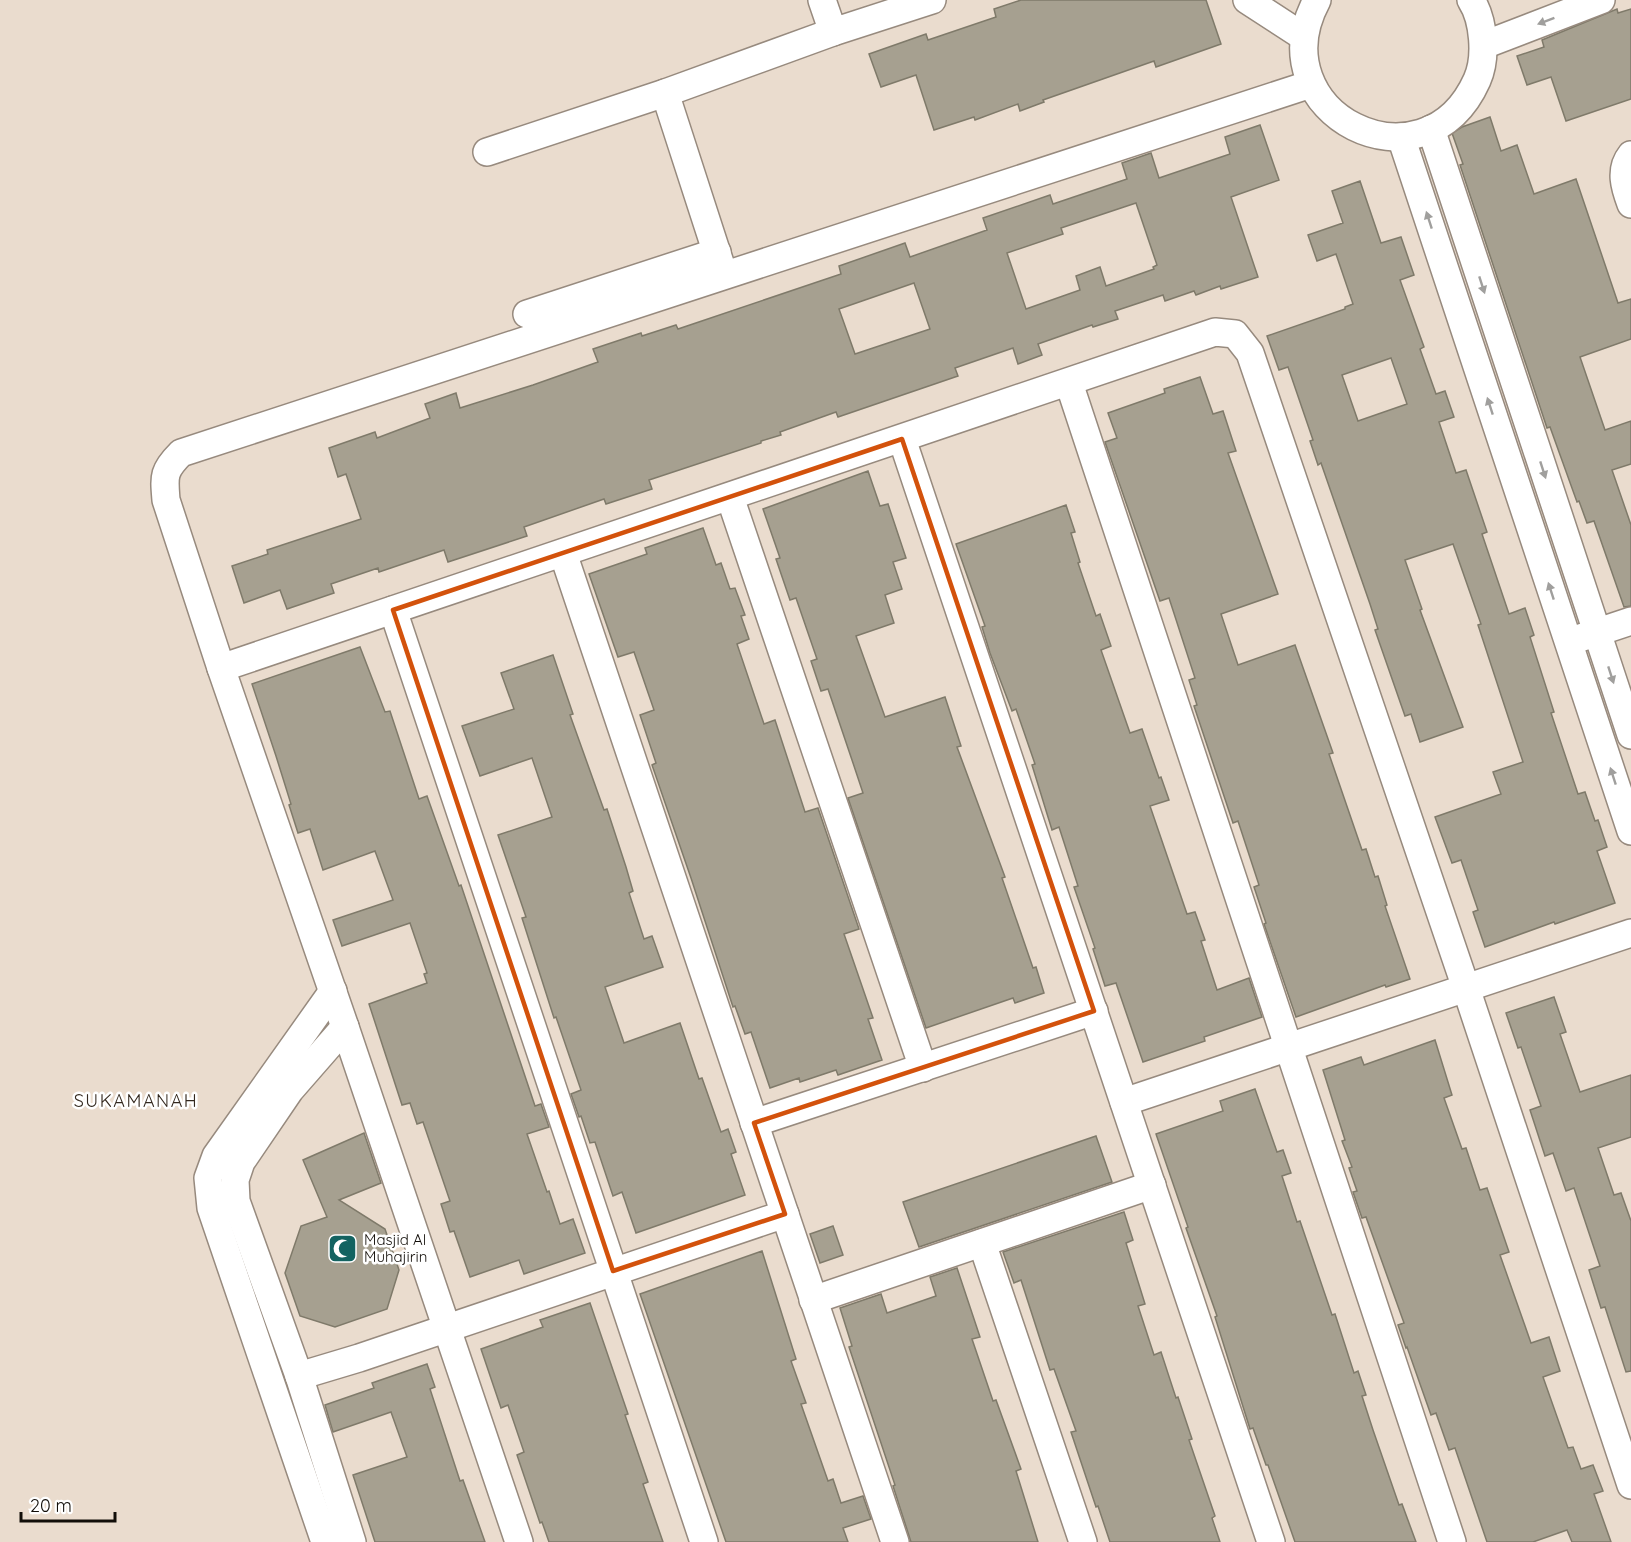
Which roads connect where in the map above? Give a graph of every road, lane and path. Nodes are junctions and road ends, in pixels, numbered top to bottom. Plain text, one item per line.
1 (822, 0) edge
2 (932, 0) edge
3 (1247, 0) edge
4 (1317, 0) edge
5 (1601, 0) edge
6 (1475, 1) edge
7 (833, 32) junction
8 (1304, 37) junction
9 (1484, 45) junction
10 (1311, 84) junction
11 (665, 93) junction
12 (1431, 129) junction
13 (1401, 137) junction
14 (487, 152) dead end
15 (1631, 155) edge
16 (1631, 204) edge
17 (720, 264) junction
18 (527, 314) dead end
19 (1069, 383) junction
20 (902, 439) junction
21 (730, 497) junction
22 (563, 553) junction
23 (393, 610) junction
24 (1631, 621) edge
25 (1597, 632) junction
26 (1568, 642) junction
27 (221, 668) junction
28 (1631, 735) edge
29 (1631, 831) edge
30 (1631, 933) edge
31 (1466, 988) junction
32 (333, 991) junction
33 (1094, 1011) junction
34 (345, 1027) junction
35 (1288, 1048) junction
36 (922, 1068) junction
37 (1124, 1102) junction
38 (754, 1123) junction
39 (1152, 1185) junction
40 (784, 1214) junction
41 (982, 1243) junction
42 (614, 1272) junction
43 (813, 1300) junction
44 (446, 1328) junction
45 (299, 1376) junction
46 (1631, 1485) edge
47 (325, 1542) edge
48 (352, 1542) edge
49 (519, 1542) edge
50 (704, 1542) edge
51 (895, 1542) edge
52 (1083, 1542) edge
53 (1271, 1542) edge
54 (1452, 1542) edge

1 - 7 street
2 - 7 street
3 - 8 street
4 - 8 street
5 -> 9 street
6 - 9 street
7 - 11 street
8 - 10 street
9 - 12 street
10 - 13 street
10 - 17 street
11 - 14 street
11 - 17 street
12 - 13 street
12 -> 25 street
26 -> 13 street
15 - 16 street
17 - 18 street
17 - 27 street
19 - 20 street
19 - 31 street
19 - 35 street
20 - 21 street
20 - 33 street
21 - 22 street
21 - 36 street
22 - 23 street
22 - 38 street
23 - 27 street
23 - 42 street
24 - 25 street
25 - 26 street
25 -> 28 street
29 -> 26 street
27 - 32 street
30 - 31 street
31 - 35 street
31 - 46 street
32 - 34 street
32 - 47 street
33 - 36 street
33 - 37 street
34 - 44 street
34 - 45 street
35 - 37 street
35 - 54 street
36 - 38 street
37 - 39 street
38 - 40 street
39 - 41 street
39 - 53 street
40 - 42 street
40 - 43 street
41 - 43 street
41 - 52 street
42 - 44 street
42 - 50 street
43 - 51 street
44 - 45 street
44 - 49 street
45 - 48 street

